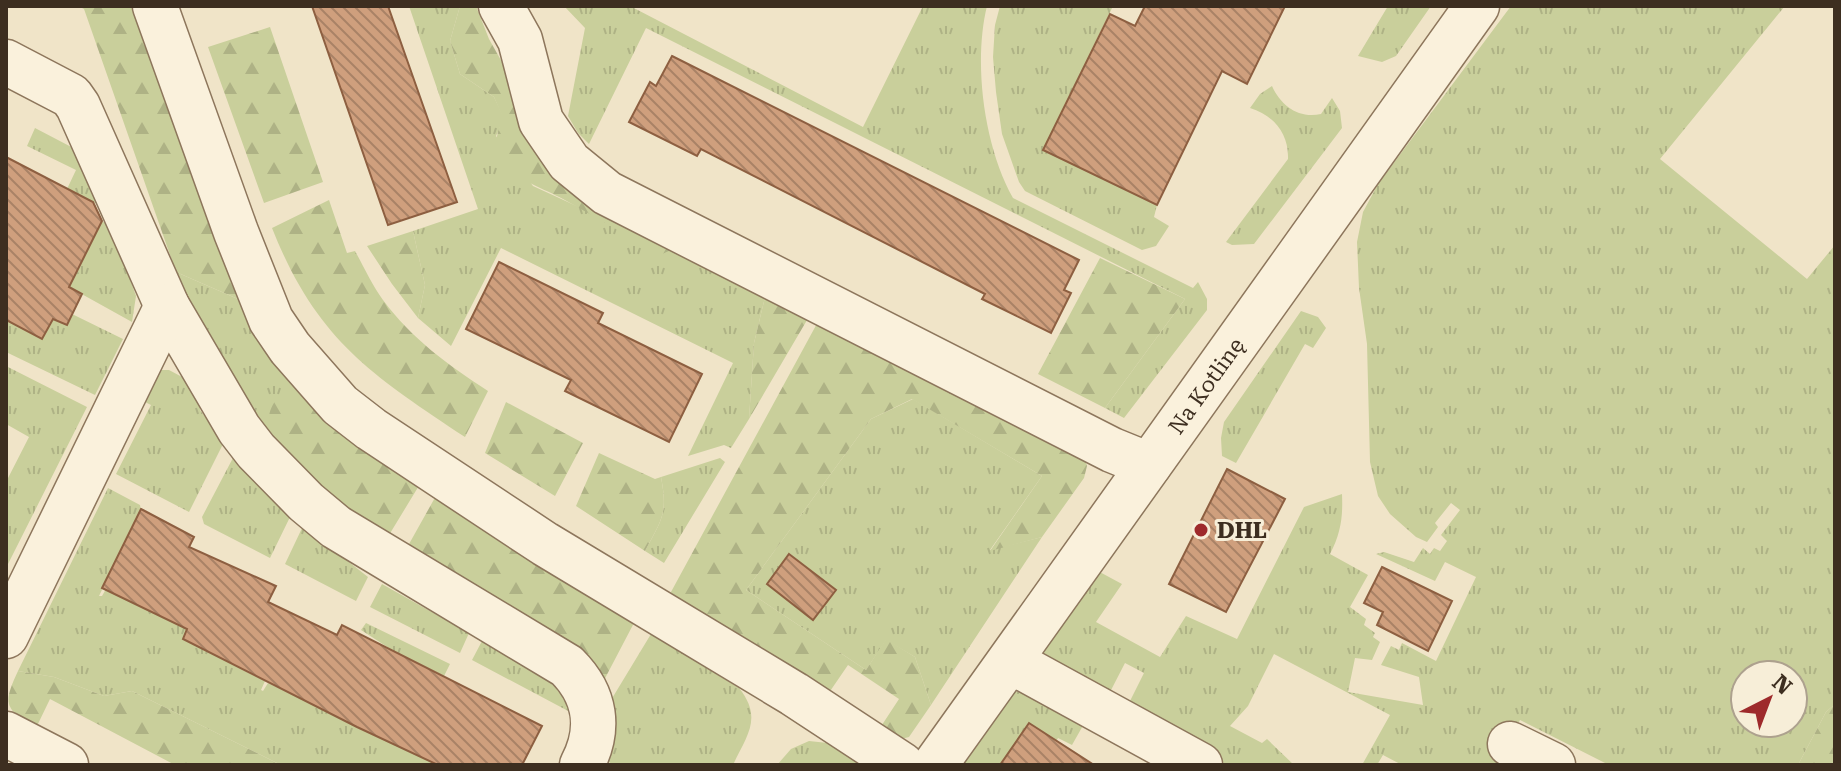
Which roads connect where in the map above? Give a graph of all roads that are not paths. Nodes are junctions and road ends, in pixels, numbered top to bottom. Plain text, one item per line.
1 (155, 6) edge
2 (501, 6) edge
3 (1477, 6) edge
4 (6, 62) edge
5 (167, 306) junction
6 (1149, 465) junction
7 (6, 636) edge
8 (1010, 661) junction
9 (6, 734) edge
10 (1510, 744) dead end
11 (66, 765) edge
12 (582, 765) edge
13 (902, 765) edge
14 (935, 765) edge
15 (1200, 765) edge
16 (1553, 765) edge

1 - 13 street
2 - 6 street
3 - 6 street, Na Kotlinę
4 - 5 street
5 - 7 street
5 - 12 street
6 - 8 street, Na Kotlinę
8 - 14 street, Na Kotlinę
8 - 15 street
9 - 11 street
10 - 16 street

